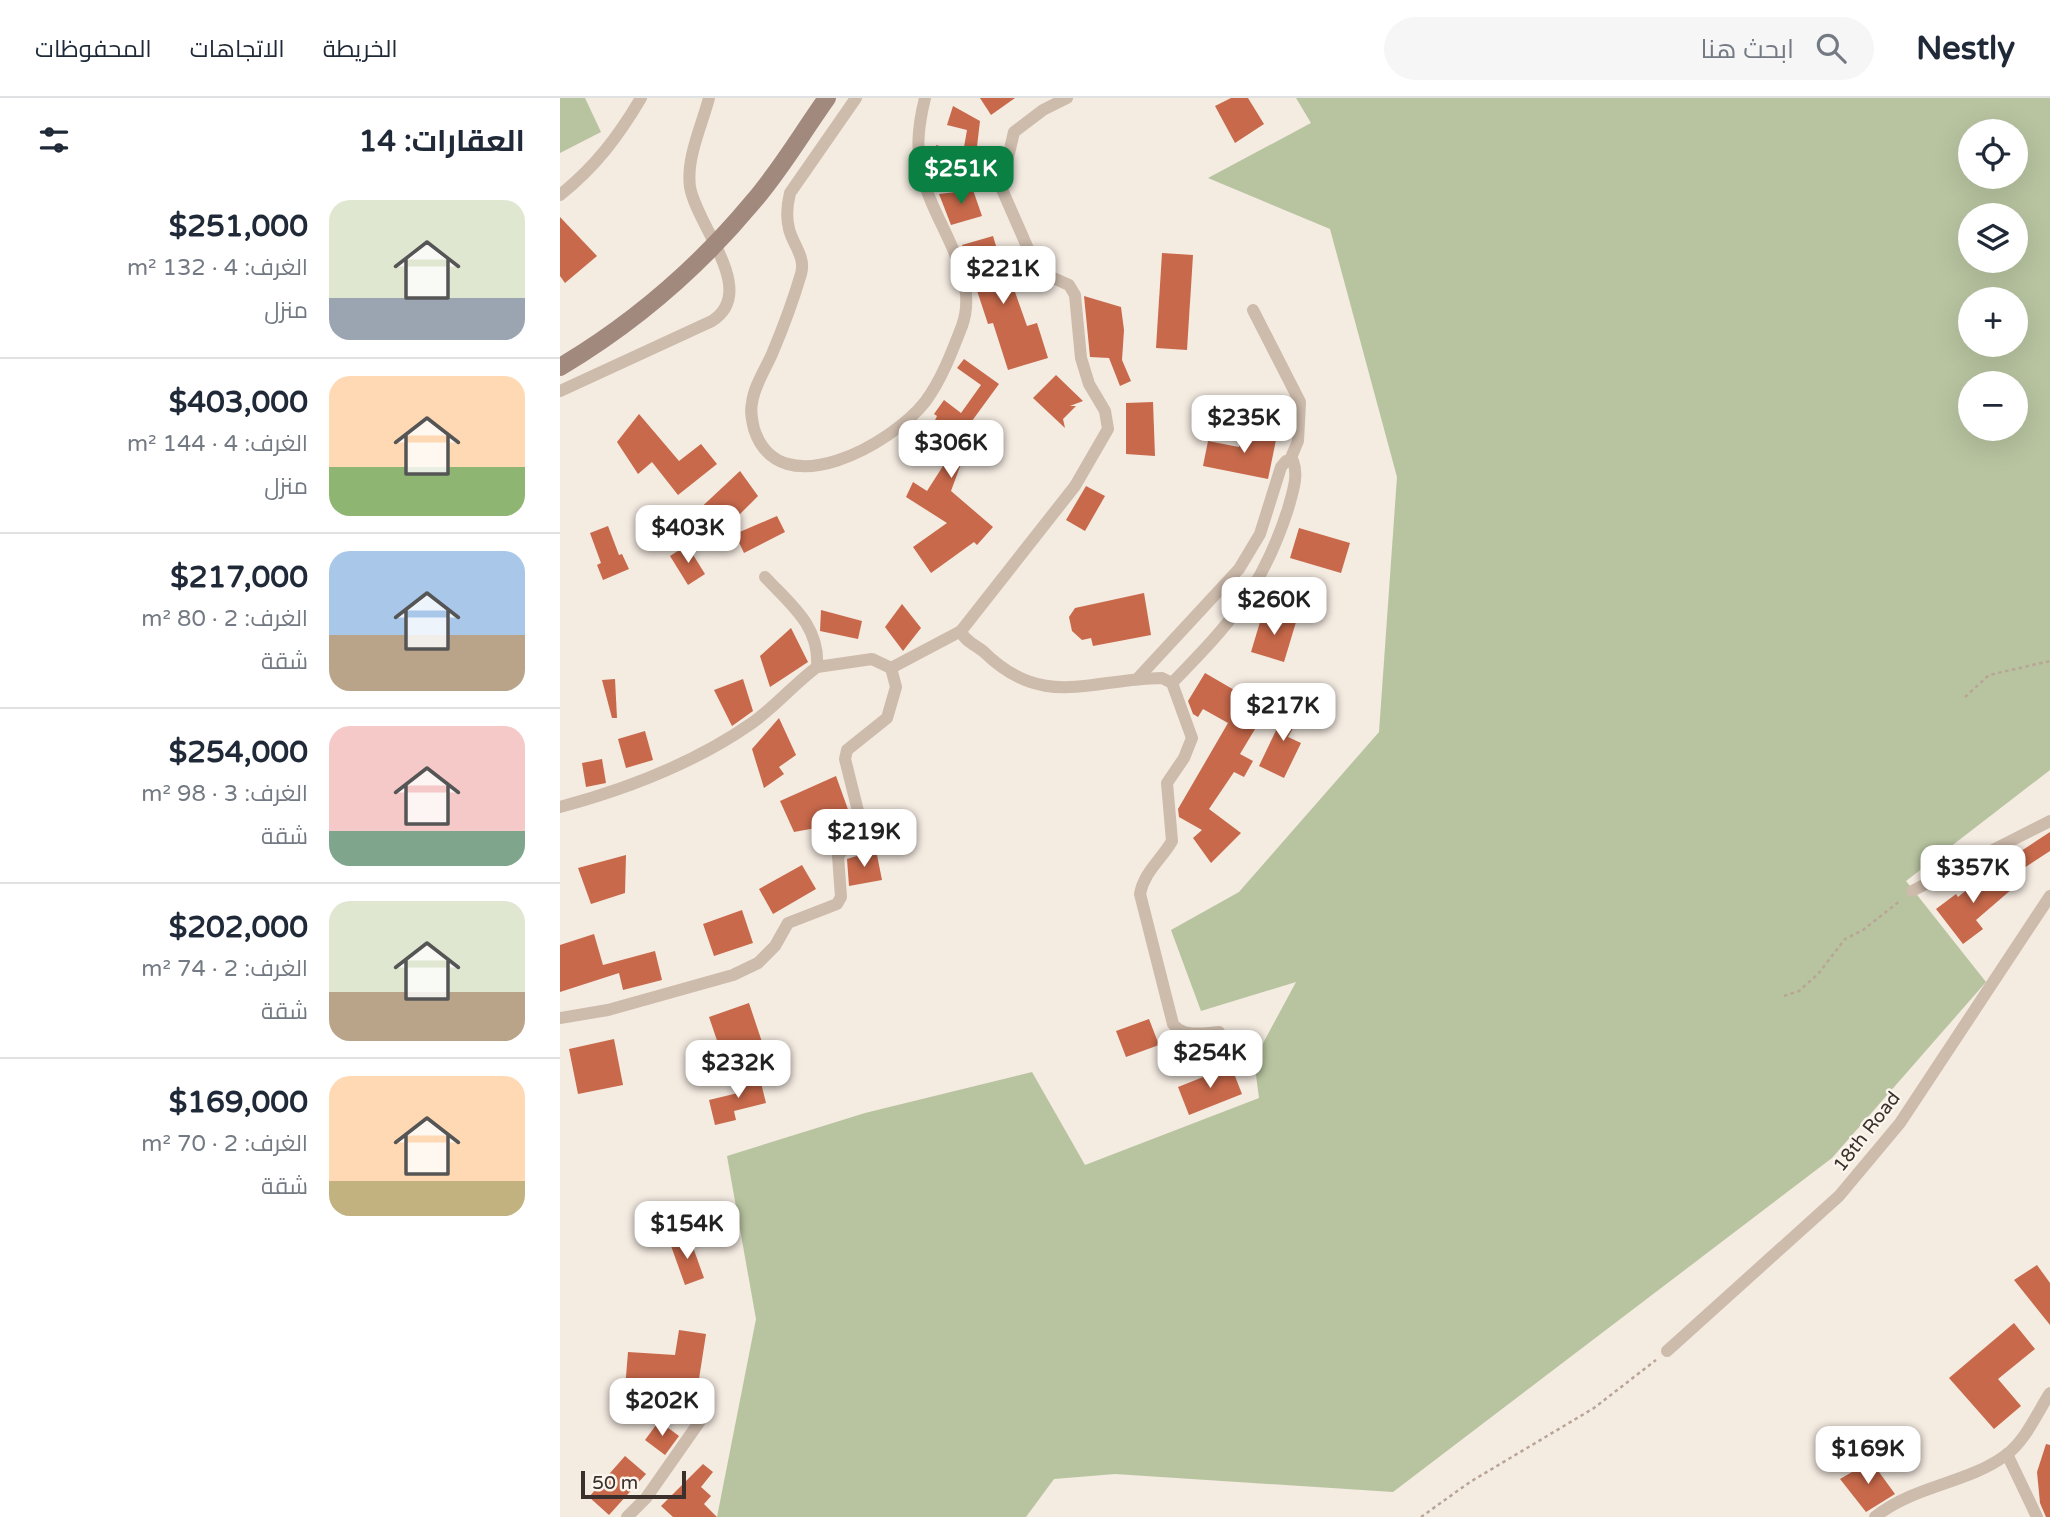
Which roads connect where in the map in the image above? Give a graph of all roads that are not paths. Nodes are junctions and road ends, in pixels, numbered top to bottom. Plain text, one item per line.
1 (641, 98) edge
2 (709, 98) edge
3 (827, 98) edge
4 (856, 98) edge
5 (925, 98) edge
6 (1067, 98) edge
7 (560, 195) edge
8 (1253, 310) dead end
9 (560, 367) edge
10 (560, 391) edge
11 (1290, 460) junction
12 (765, 577) dead end
13 (961, 632) junction
14 (817, 667) junction
15 (891, 668) junction
16 (1138, 678) junction
17 (1172, 683) junction
18 (560, 807) edge
19 (2050, 821) edge
20 (1912, 891) road end
21 (2050, 896) edge
22 (2050, 912) edge
23 (2029, 928) junction
24 (560, 1017) edge
25 (1219, 1032) dead end
26 (1667, 1351) road end
27 (2050, 1393) edge
28 (700, 1421) dead end
29 (2007, 1454) junction
30 (627, 1517) edge
31 (1875, 1517) edge
32 (2037, 1517) edge

1 - 7 street
2 - 10 street
3 - 9 main road
4 - 5 street
6 - 13 street
8 - 11 street
11 - 16 street
11 - 17 street
12 - 14 street
13 - 15 street
13 - 16 street
14 - 15 street
14 - 18 street
15 - 24 street
16 - 17 street
17 - 25 street
19 - 20 street
21 - 23 street, 18th Road
22 - 23 street
23 - 26 street, 18th Road
27 - 29 street
28 - 30 street
29 - 31 street
29 - 32 street

